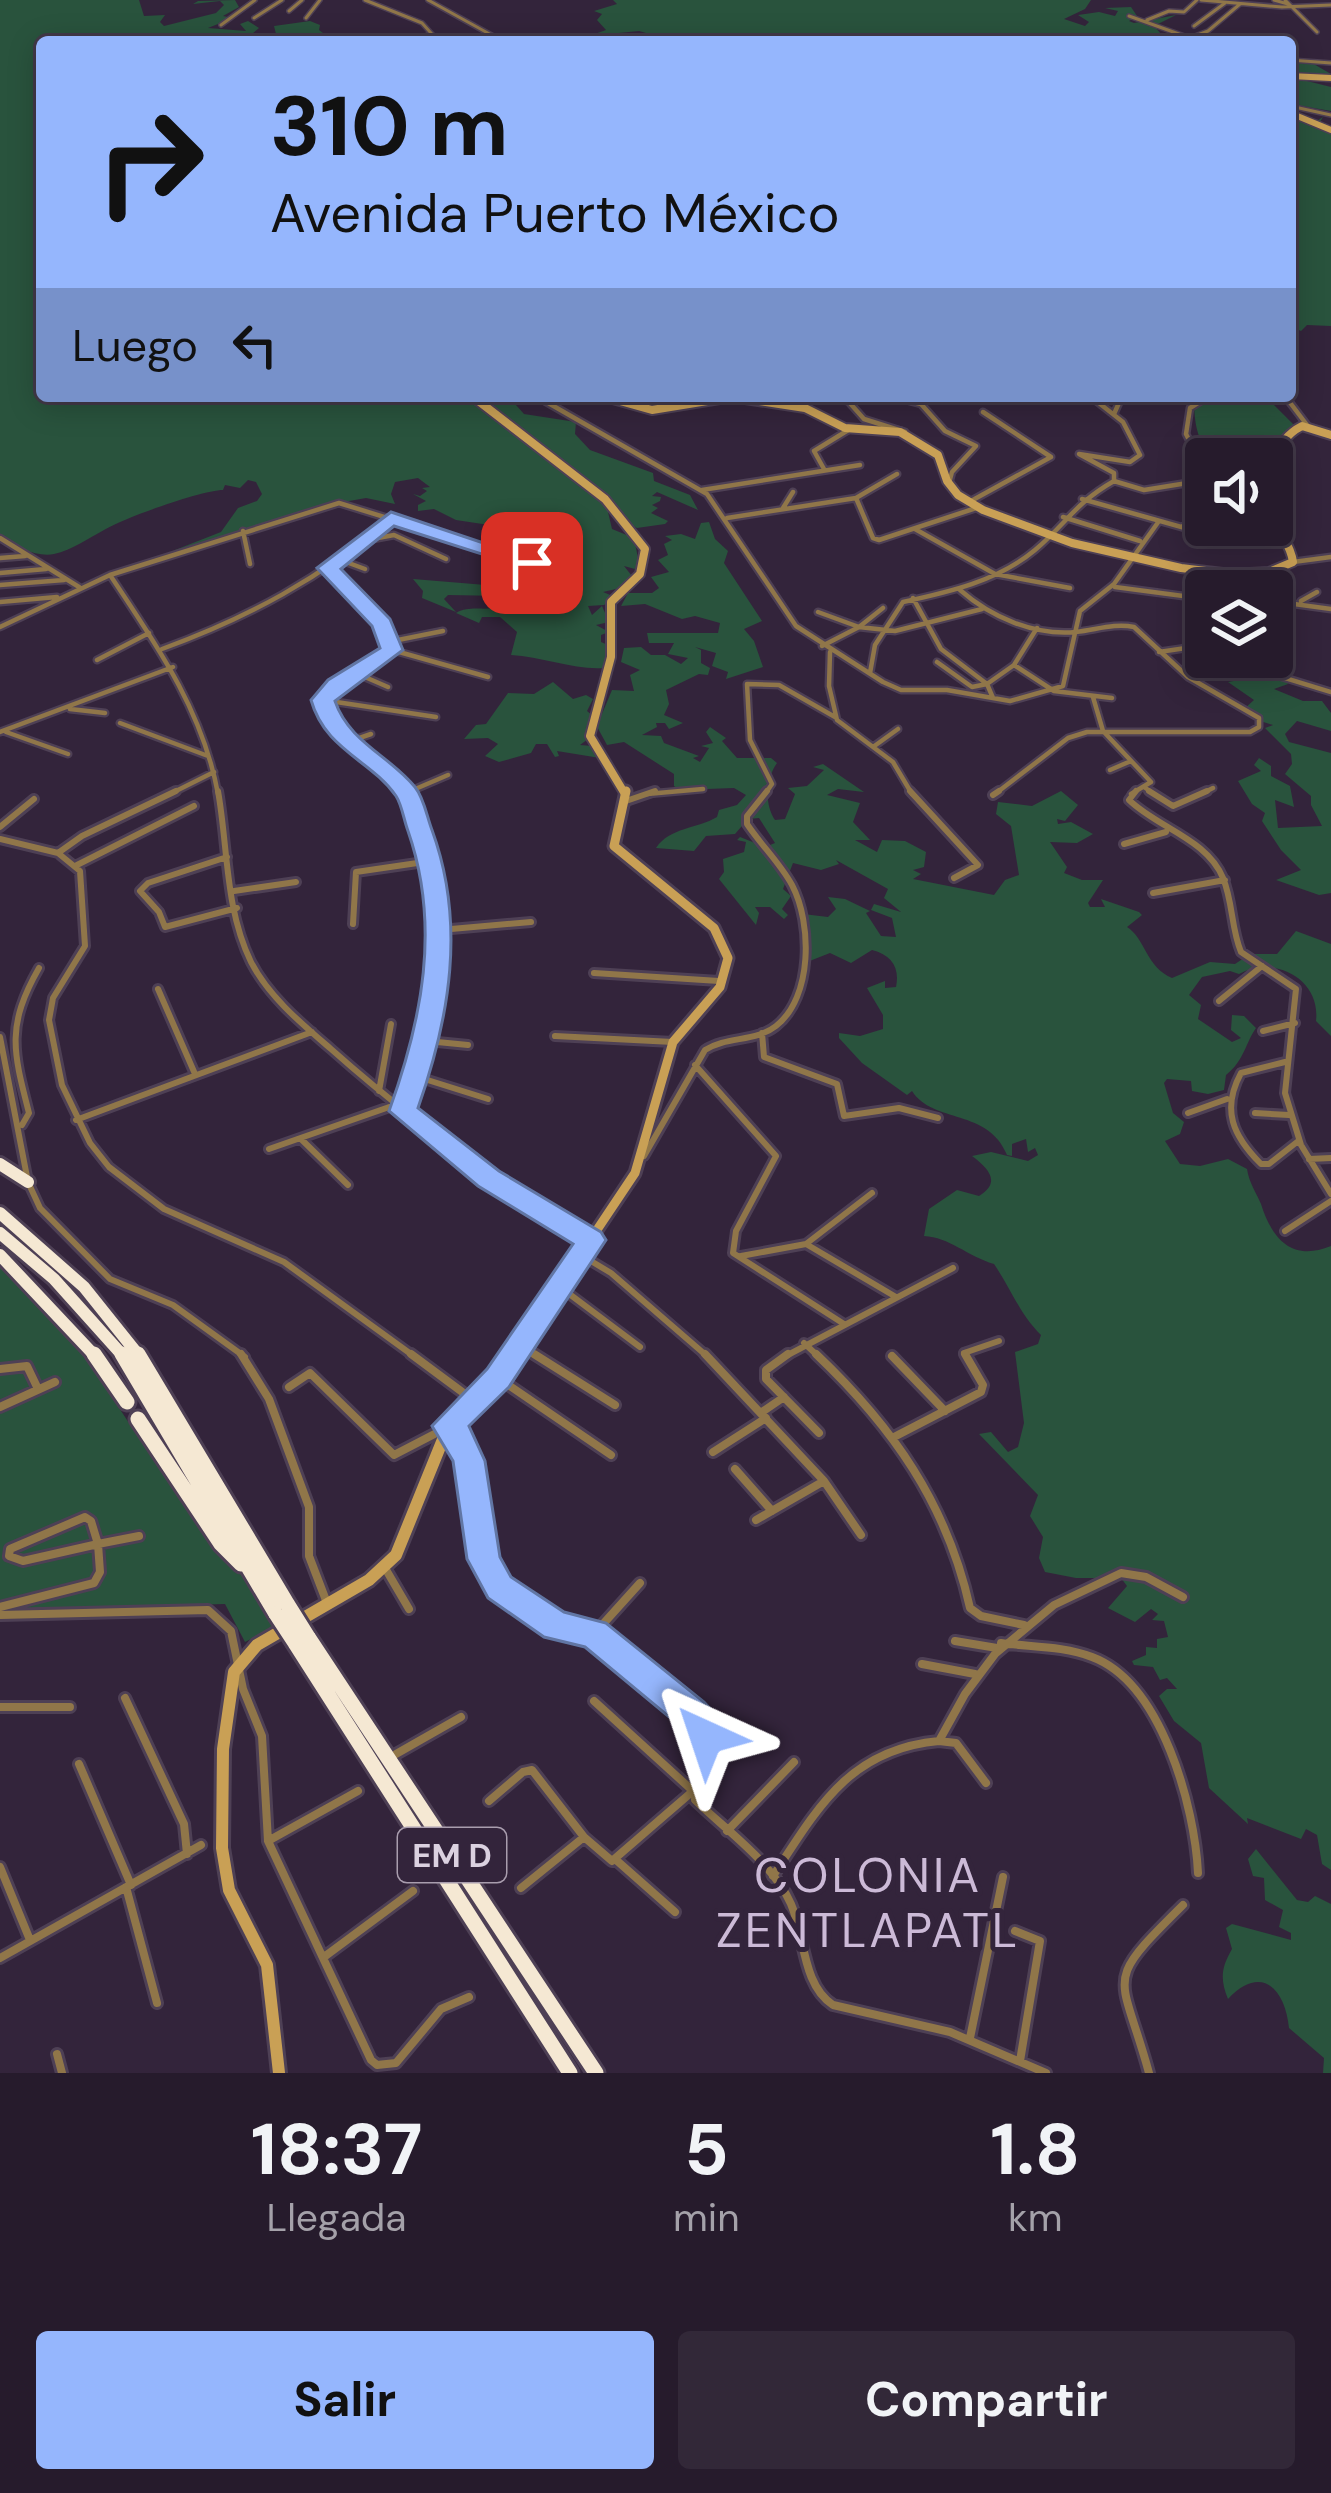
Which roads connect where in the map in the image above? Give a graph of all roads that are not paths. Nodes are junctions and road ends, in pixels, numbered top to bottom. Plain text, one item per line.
1 (255, 0) edge
2 (282, 0) edge
3 (302, 0) edge
4 (320, 0) edge
5 (365, 0) edge
6 (428, 0) edge
7 (1199, 0) edge
8 (1274, 0) edge
9 (1285, 0) edge
10 (1225, 3) junction
11 (1240, 4) junction
12 (1292, 4) junction
13 (1329, 6) edge
14 (289, 11) dead end
15 (1129, 16) dead end
16 (254, 18) dead end
17 (306, 18) dead end
18 (1146, 21) junction
19 (221, 25) dead end
20 (1194, 26) dead end
21 (1317, 32) dead end
22 (431, 34) joint
23 (425, 36) edge
24 (493, 36) edge
25 (1180, 36) edge
26 (1197, 36) edge
27 (1296, 60) edge
28 (1331, 63) edge
29 (1296, 76) edge
30 (1331, 78) edge
31 (1296, 111) edge
32 (1296, 113) edge
33 (1331, 115) edge
34 (1331, 130) edge
35 (480, 402) edge
36 (547, 402) edge
37 (624, 402) edge
38 (716, 402) edge
39 (766, 402) edge
40 (850, 402) edge
41 (913, 402) edge
42 (1098, 402) edge
43 (1119, 402) edge
44 (1200, 402) edge
45 (1290, 402) edge
46 (983, 412) dead end
47 (1114, 414) junction
48 (1307, 425) junction
49 (850, 429) junction
50 (907, 435) junction
51 (1331, 436) edge
52 (1188, 438) edge
53 (1285, 438) edge
54 (860, 465) dead end
55 (824, 470) junction
56 (897, 474) dead end
57 (1114, 481) junction
58 (1185, 481) edge
59 (949, 486) junction
60 (702, 490) junction
61 (793, 492) dead end
62 (856, 498) junction
63 (1082, 499) junction
64 (972, 506) junction
65 (783, 508) junction
66 (1064, 517) junction
67 (391, 518) junction
68 (727, 518) junction
69 (1159, 521) junction
70 (1185, 525) edge
71 (1182, 527) junction
72 (1185, 528) edge
73 (915, 529) junction
74 (243, 531) junction
75 (1048, 537) junction
76 (0, 538) edge
77 (363, 541) junction
78 (1142, 541) junction
79 (1290, 546) edge
80 (28, 556) junction
81 (1129, 556) junction
82 (1331, 557) edge
83 (0, 558) edge
84 (446, 559) dead end
85 (338, 560) junction
86 (1293, 562) junction
87 (250, 564) dead end
88 (50, 568) junction
89 (328, 568) junction
90 (365, 569) dead end
91 (0, 573) edge
92 (995, 574) junction
93 (110, 575) junction
94 (67, 579) junction
95 (504, 580) dead end
96 (0, 585) edge
97 (79, 586) junction
98 (1114, 587) junction
99 (1070, 588) dead end
100 (960, 590) junction
101 (1317, 592) dead end
102 (1185, 595) edge
103 (60, 596) junction
104 (913, 596) junction
105 (0, 602) edge
106 (1293, 602) edge
107 (1298, 602) junction
108 (883, 608) dead end
109 (982, 608) junction
110 (1331, 608) edge
111 (818, 613) dead end
112 (0, 627) edge
113 (860, 627) junction
114 (923, 627) junction
115 (1037, 628) junction
116 (442, 631) dead end
117 (881, 632) junction
118 (149, 633) junction
119 (1074, 633) junction
120 (392, 646) junction
121 (822, 646) junction
122 (1185, 648) edge
123 (162, 650) junction
124 (830, 652) junction
125 (1159, 652) junction
126 (97, 660) dead end
127 (937, 662) dead end
128 (1014, 665) junction
129 (173, 667) junction
130 (356, 673) junction
131 (870, 675) junction
132 (488, 677) dead end
133 (1285, 678) edge
134 (987, 684) junction
135 (388, 687) dead end
136 (1054, 691) junction
137 (1331, 692) edge
138 (1093, 697) junction
139 (1112, 698) dead end
140 (993, 699) junction
141 (323, 700) junction
142 (67, 708) junction
143 (105, 713) dead end
144 (436, 717) dead end
145 (835, 717) junction
146 (120, 723) dead end
147 (898, 729) dead end
148 (2, 731) edge
149 (1102, 731) junction
150 (371, 734) dead end
151 (348, 742) junction
152 (873, 748) junction
153 (68, 754) dead end
154 (208, 756) junction
155 (1131, 761) junction
156 (1109, 770) dead end
157 (214, 772) junction
158 (448, 775) dead end
159 (1144, 787) junction
160 (1213, 788) dead end
161 (703, 789) dead end
162 (406, 793) junction
163 (993, 795) dead end
164 (34, 799) dead end
165 (626, 801) junction
166 (194, 806) dead end
167 (0, 827) edge
168 (1170, 831) junction
169 (0, 838) edge
170 (1124, 844) dead end
171 (58, 853) junction
172 (227, 857) junction
173 (431, 861) junction
174 (77, 865) junction
175 (954, 878) dead end
176 (1225, 880) junction
177 (296, 881) dead end
178 (234, 891) junction
179 (1154, 893) dead end
180 (237, 908) junction
181 (531, 922) dead end
182 (353, 924) dead end
183 (440, 930) junction
184 (1262, 966) junction
185 (39, 968) dead end
186 (594, 973) dead end
187 (723, 982) junction
188 (158, 989) dead end
189 (1219, 1001) dead end
190 (1294, 1023) junction
191 (391, 1024) dead end
192 (1262, 1031) dead end
193 (312, 1032) junction
194 (762, 1033) junction
195 (555, 1036) dead end
196 (0, 1037) edge
197 (428, 1041) junction
198 (674, 1042) junction
199 (468, 1045) dead end
200 (1286, 1063) junction
201 (695, 1065) junction
202 (195, 1074) junction
203 (418, 1077) junction
204 (379, 1091) junction
205 (488, 1100) dead end
206 (1227, 1100) junction
207 (399, 1108) junction
208 (1255, 1113) dead end
209 (1188, 1114) dead end
210 (1289, 1115) junction
211 (938, 1118) dead end
212 (76, 1120) junction
213 (21, 1128) junction
214 (301, 1139) junction
215 (1297, 1142) junction
216 (269, 1149) dead end
217 (644, 1156) junction
218 (1331, 1158) edge
219 (1309, 1160) junction
220 (0, 1164) edge
221 (28, 1182) junction
222 (1328, 1184) edge
223 (348, 1185) dead end
224 (872, 1193) dead end
225 (1331, 1197) edge
226 (0, 1213) edge
227 (1285, 1231) dead end
228 (0, 1233) edge
229 (591, 1240) junction
230 (806, 1244) junction
231 (0, 1255) edge
232 (581, 1255) junction
233 (740, 1256) junction
234 (953, 1268) dead end
235 (560, 1287) junction
236 (896, 1297) junction
237 (844, 1324) junction
238 (999, 1340) dead end
239 (804, 1343) junction
240 (520, 1346) junction
241 (640, 1347) dead end
242 (892, 1356) dead end
243 (0, 1369) edge
244 (498, 1378) junction
245 (55, 1382) dead end
246 (289, 1387) dead end
247 (38, 1389) junction
248 (785, 1397) junction
249 (127, 1402) dead end
250 (476, 1402) junction
251 (615, 1405) dead end
252 (0, 1407) edge
253 (945, 1412) junction
254 (764, 1415) junction
255 (138, 1418) dead end
256 (448, 1426) junction
257 (819, 1432) dead end
258 (894, 1437) junction
259 (713, 1452) dead end
260 (611, 1454) dead end
261 (735, 1469) dead end
262 (820, 1483) junction
263 (772, 1511) junction
264 (756, 1520) dead end
265 (861, 1535) dead end
266 (139, 1536) dead end
267 (98, 1544) junction
268 (385, 1568) junction
269 (256, 1580) junction
270 (640, 1583) dead end
271 (1183, 1597) dead end
272 (328, 1606) junction
273 (282, 1610) junction
274 (409, 1610) dead end
275 (0, 1611) edge
276 (1024, 1625) junction
277 (594, 1634) junction
278 (301, 1640) junction
279 (955, 1642) dead end
280 (999, 1645) junction
281 (241, 1660) junction
282 (922, 1664) dead end
283 (975, 1674) junction
284 (125, 1698) dead end
285 (594, 1701) dead end
286 (0, 1707) edge
287 (70, 1707) dead end
288 (461, 1717) dead end
289 (939, 1741) junction
290 (396, 1754) dead end
291 (794, 1762) dead end
292 (79, 1764) dead end
293 (986, 1783) dead end
294 (358, 1791) dead end
295 (693, 1791) junction
296 (489, 1801) dead end
297 (727, 1831) junction
298 (584, 1837) junction
299 (268, 1840) junction
300 (201, 1845) dead end
301 (187, 1854) junction
302 (615, 1859) junction
303 (0, 1867) edge
304 (1198, 1873) dead end
305 (773, 1876) junction
306 (1003, 1876) dead end
307 (128, 1886) junction
308 (521, 1888) dead end
309 (413, 1891) dead end
310 (1183, 1905) dead end
311 (675, 1912) dead end
312 (1015, 1931) dead end
313 (30, 1940) junction
314 (324, 1957) junction
315 (0, 1958) edge
316 (469, 1997) dead end
317 (157, 2003) dead end
318 (970, 2039) junction
319 (57, 2054) dead end
320 (1020, 2061) junction
321 (62, 2073) edge
322 (279, 2073) edge
323 (570, 2073) edge
324 (596, 2073) edge
325 (1046, 2073) edge
326 (1149, 2073) edge

1 - 19 street
2 - 16 street
3 - 14 street
4 - 17 street
5 - 22 street
6 - 24 street
7 - 10 street
7 - 18 street
8 - 12 street
9 - 12 street
10 - 11 street
10 - 20 street
11 - 12 street
11 - 26 street
12 - 13 street
12 - 21 street
15 - 18 street
18 - 25 street
22 - 23 street
27 - 28 street
29 - 30 main road
31 - 33 street
32 - 34 main road
35 - 165 main road
36 - 60 street
37 - 38 main road
39 - 49 main road
40 - 50 street
41 - 59 street
42 - 47 street
43 - 47 street
44 - 52 street
45 - 48 street
46 - 64 street
47 - 57 street
48 - 51 main road
48 - 53 main road
49 - 50 main road
49 - 55 street
50 - 59 main road
54 - 55 street
55 - 60 street
56 - 62 street
57 - 58 street
57 - 63 street
59 - 64 main road
60 - 68 street
61 - 65 street
62 - 65 street
62 - 73 street
63 - 66 street
63 - 69 street
64 - 73 street
64 - 75 main road
65 - 68 street
66 - 75 street
66 - 78 street
67 - 74 street
67 - 77 street
67 - 95 street
68 - 121 street
69 - 71 street
69 - 78 street
70 - 71 street
71 - 72 street
73 - 92 street
74 - 87 street
74 - 93 street
75 - 81 main road
75 - 92 street
76 - 80 street
77 - 84 street
77 - 85 street
78 - 81 street
79 - 86 main road
80 - 83 street
80 - 88 street
81 - 86 main road
81 - 98 street
82 - 86 street
85 - 89 street
85 - 90 street
88 - 91 street
88 - 94 street
89 - 120 street
89 - 123 street
92 - 99 street
92 - 100 street
93 - 97 street
93 - 118 street
94 - 96 street
94 - 97 street
97 - 103 street
98 - 102 street
98 - 119 street
100 - 104 street
100 - 109 street
101 - 107 street
103 - 105 street
103 - 112 street
104 - 114 street
104 - 117 street
106 - 107 street
107 - 110 street
108 - 113 street
109 - 114 street
109 - 115 street
111 - 113 street
113 - 117 street
113 - 121 street
114 - 117 street
114 - 134 street
115 - 119 street
115 - 128 street
116 - 120 street
117 - 131 street
118 - 123 street
118 - 126 street
119 - 125 street
119 - 136 street
120 - 130 street
120 - 132 street
121 - 124 street
122 - 125 street
123 - 129 street
124 - 131 street
124 - 145 street
125 - 149 street
127 - 134 street
128 - 134 street
128 - 136 street
129 - 142 street
129 - 154 street
130 - 135 street
130 - 141 street
131 - 140 street
133 - 137 street
134 - 140 street
136 - 138 street
136 - 140 street
138 - 139 street
138 - 149 street
141 - 144 street
141 - 151 street
142 - 143 street
142 - 148 street
145 - 152 street
145 - 194 street
146 - 154 street
147 - 152 street
148 - 153 street
149 - 155 street
149 - 163 street
150 - 151 street
151 - 162 street
152 - 175 street
154 - 157 street
155 - 156 street
155 - 159 street
157 - 171 street
157 - 172 street
158 - 162 street
159 - 160 street
159 - 168 street
161 - 165 street
162 - 173 street
164 - 167 street
165 - 187 main road
166 - 174 street
168 - 170 street
168 - 176 street
169 - 171 street
171 - 174 street
172 - 178 street
172 - 180 street
173 - 182 street
173 - 183 street
174 - 212 street
176 - 179 street
176 - 184 street
177 - 178 street
178 - 180 street
180 - 193 street
181 - 183 street
183 - 197 street
184 - 189 street
184 - 190 street
185 - 213 street
186 - 187 street
187 - 198 main road
188 - 202 street
190 - 192 street
190 - 200 street
191 - 204 street
193 - 202 street
193 - 204 street
194 - 201 street
194 - 211 street
195 - 198 street
196 - 213 street
197 - 199 street
197 - 203 street
198 - 217 main road
200 - 206 street
200 - 210 street
201 - 217 street
201 - 233 street
202 - 212 street
203 - 205 street
203 - 207 street
204 - 207 street
206 - 209 street
206 - 215 street
207 - 214 street
207 - 229 street
208 - 210 street
210 - 215 street
212 - 250 street
213 - 221 street
214 - 216 street
214 - 223 street
215 - 219 street
217 - 229 main road
218 - 219 street
219 - 222 street
220 - 221 highway
221 - 272 street
222 - 225 street
224 - 230 street
225 - 227 street
226 - 273 highway, EM D
228 - 269 highway, EM D
229 - 232 main road
230 - 233 street
230 - 236 street
231 - 249 highway
232 - 235 main road
232 - 254 street
233 - 237 street
234 - 236 street
235 - 240 main road
235 - 241 street
236 - 237 street
237 - 239 street
238 - 253 street
239 - 248 street
239 - 258 street
240 - 244 main road
240 - 251 street
242 - 253 street
243 - 247 street
244 - 250 main road
244 - 260 street
245 - 247 street
246 - 256 street
247 - 252 street
248 - 254 street
248 - 257 street
250 - 256 main road
253 - 258 street
254 - 259 street
254 - 262 street
255 - 269 highway
256 - 268 main road
256 - 277 street
258 - 276 street
261 - 263 street
262 - 263 street
262 - 265 street
263 - 264 street
266 - 267 street
267 - 267 street
267 - 275 street
268 - 272 main road
268 - 274 street
269 - 273 highway, EM D
270 - 277 street
271 - 276 street
272 - 281 main road
273 - 278 highway, EM D, bridge
275 - 281 street
276 - 280 street
277 - 295 street
278 - 323 highway, EM D
278 - 324 highway, EM D
279 - 280 street
280 - 283 street
280 - 304 street
281 - 299 street
281 - 322 main road
282 - 283 street
283 - 289 street
284 - 301 street
285 - 295 street
286 - 287 street
288 - 290 street
289 - 293 street
289 - 305 street
291 - 297 street
292 - 307 street
294 - 299 street
295 - 297 street
295 - 302 street
296 - 298 street
297 - 305 street
298 - 302 street
298 - 308 street
299 - 314 street
300 - 301 street
301 - 307 street
302 - 311 street
303 - 313 street
305 - 318 street
306 - 318 street
307 - 313 street
307 - 317 street
309 - 314 street
310 - 326 street
312 - 320 street
313 - 315 street
314 - 316 street
318 - 320 street
319 - 321 street
320 - 325 street

